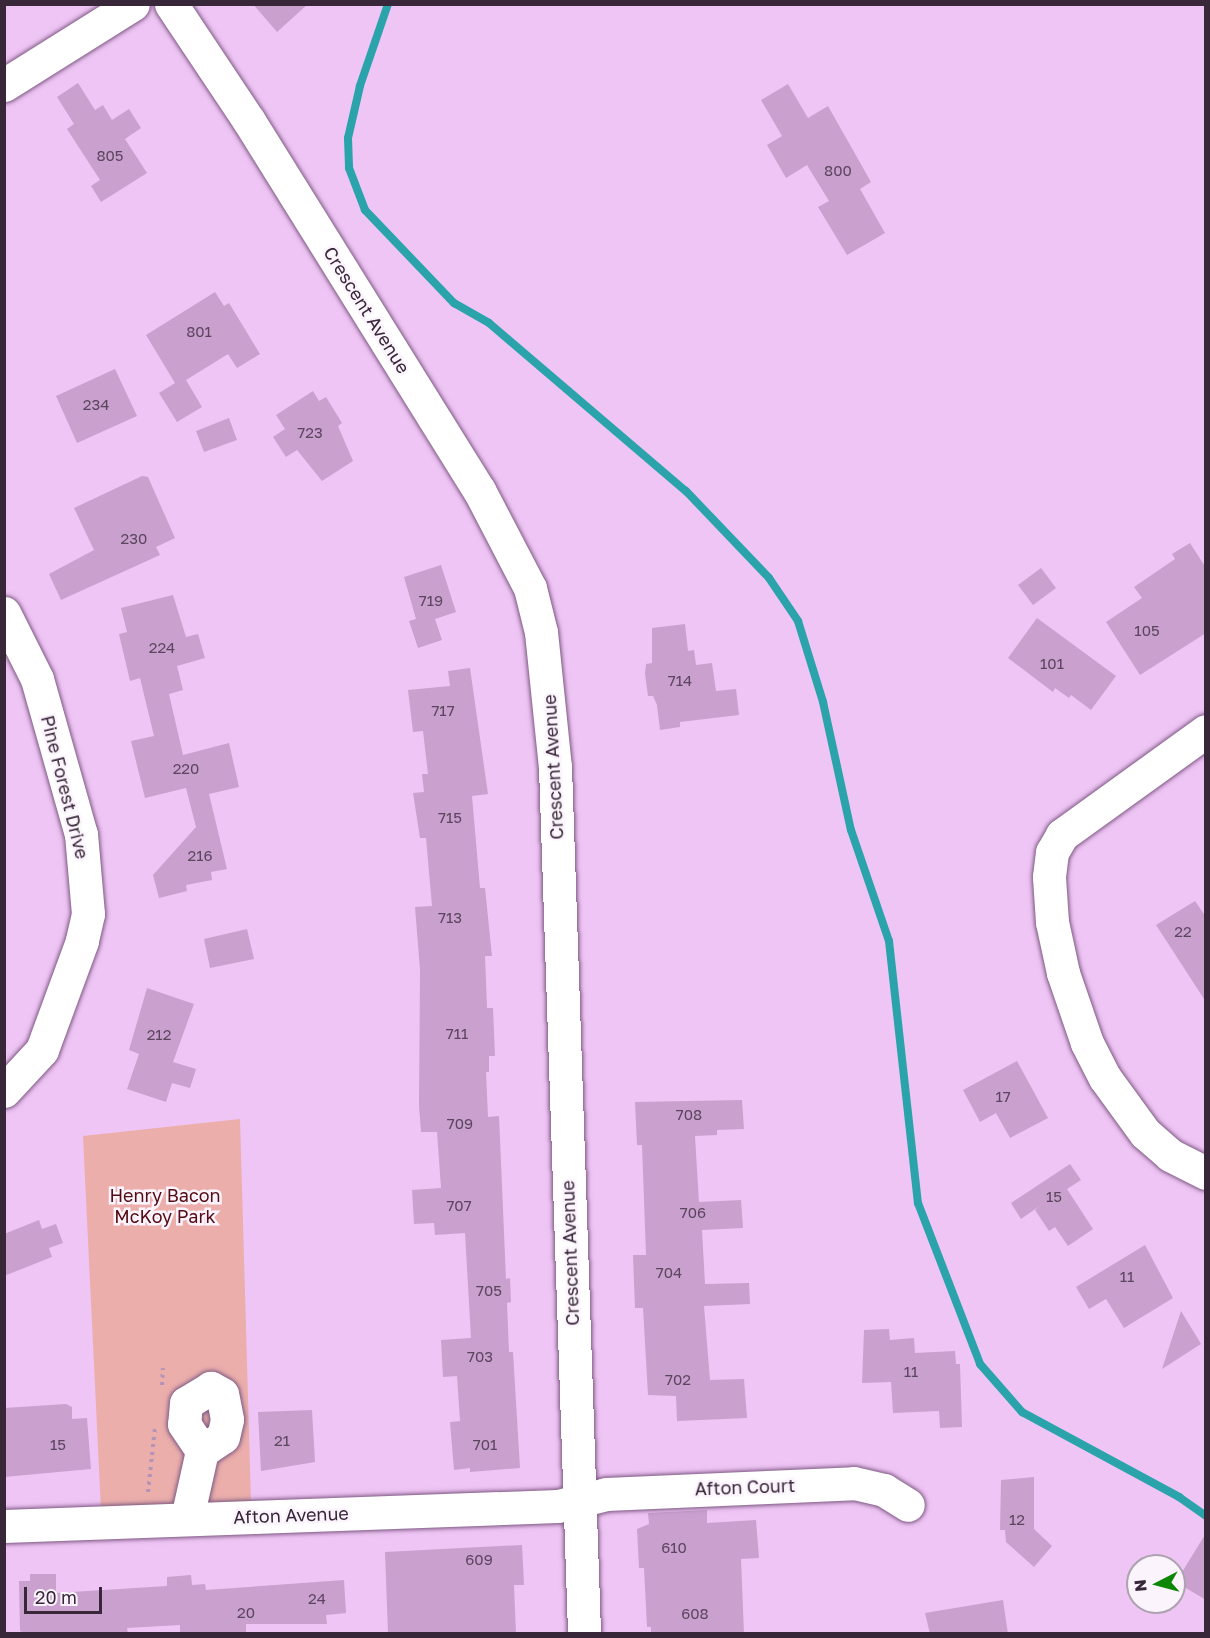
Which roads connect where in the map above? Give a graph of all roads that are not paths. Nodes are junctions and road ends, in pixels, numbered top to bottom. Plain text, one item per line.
1 (133, 4) edge
2 (171, 4) edge
3 (4, 85) edge
4 (4, 613) edge
5 (1206, 731) edge
6 (4, 1091) edge
7 (1206, 1173) edge
8 (202, 1451) dead end
9 (578, 1503) junction
10 (908, 1505) dead end
11 (187, 1518) junction
12 (4, 1526) edge
13 (584, 1634) edge

1 - 3 street
2 - 9 street, Crescent Avenue
4 - 6 street, Pine Forest Drive
5 - 7 street
8 - 11 street
9 - 10 street, Afton Court
9 - 11 street, Afton Avenue
9 - 13 street, Crescent Avenue
11 - 12 street, Afton Avenue

